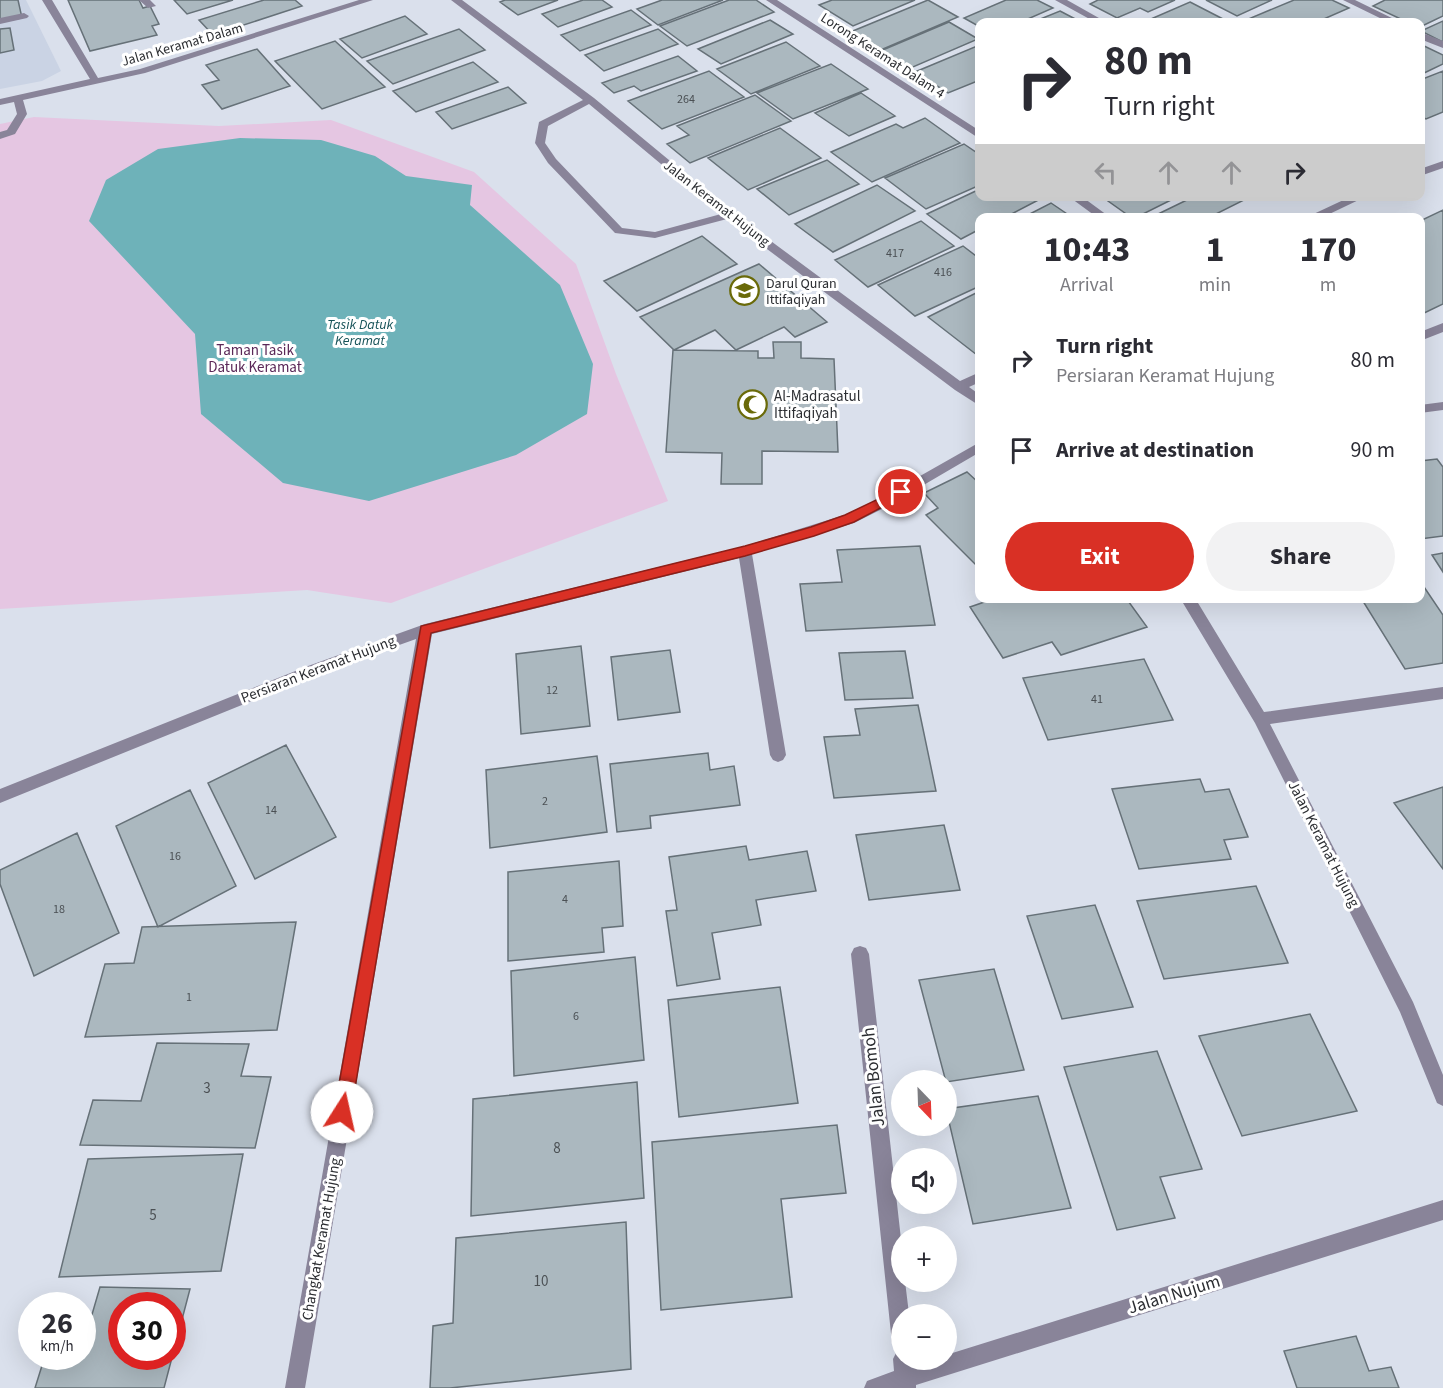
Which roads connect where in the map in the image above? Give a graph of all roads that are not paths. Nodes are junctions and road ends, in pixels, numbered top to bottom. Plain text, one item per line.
1 (47, 0) edge
2 (368, 0) edge
3 (456, 0) edge
4 (771, 0) edge
5 (1060, 0) edge
6 (1348, 0) edge
7 (24, 16) dead end
8 (1094, 18) edge
9 (1386, 18) edge
10 (0, 21) edge
11 (1425, 36) edge
12 (1443, 45) edge
13 (96, 82) junction
14 (18, 99) junction
15 (590, 100) junction
16 (0, 102) edge
17 (975, 133) edge
18 (0, 136) edge
19 (1443, 164) edge
20 (1425, 171) edge
21 (1080, 201) edge
22 (1350, 201) edge
23 (1098, 213) edge
24 (1322, 213) edge
25 (729, 214) junction
26 (1443, 327) edge
27 (1425, 335) edge
28 (975, 379) edge
29 (959, 387) junction
30 (975, 398) edge
31 (1443, 406) edge
32 (1425, 408) edge
33 (975, 449) edge
34 (745, 551) junction
35 (1190, 603) edge
36 (425, 630) junction
37 (1443, 693) edge
38 (1260, 719) junction
39 (778, 755) dead end
40 (0, 796) edge
41 (860, 954) dead end
42 (1443, 1097) edge
43 (1443, 1210) edge
44 (898, 1304) edge
45 (905, 1375) edge
46 (295, 1388) edge
47 (874, 1388) edge

1 - 13 street
2 - 13 street, Jalan Keramat Dalam
3 - 15 street, Jalan Keramat Hujung
4 - 17 street, Lorong Keramat Dalam 4
5 - 8 street
6 - 9 street
7 - 10 street
11 - 12 street
13 - 14 street, Jalan Keramat Dalam
14 - 16 street, Jalan Keramat Dalam
14 - 18 street
15 - 25 street, Jalan Keramat Hujung
15 - 25 street
19 - 20 street
21 - 23 street
22 - 24 street
25 - 29 street, Jalan Keramat Hujung
26 - 27 street
28 - 29 street
29 - 30 street, Jalan Keramat Hujung
31 - 32 street
33 - 34 street, Persiaran Keramat Hujung
34 - 36 street, Persiaran Keramat Hujung
34 - 39 street
35 - 38 street, Jalan Keramat Hujung
36 - 40 street, Persiaran Keramat Hujung
36 - 46 street, Changkat Keramat Hujung
37 - 38 street
38 - 42 street, Jalan Keramat Hujung
41 - 44 street, Jalan Bomoh
43 - 45 street, Jalan Nujum
45 - 47 street

